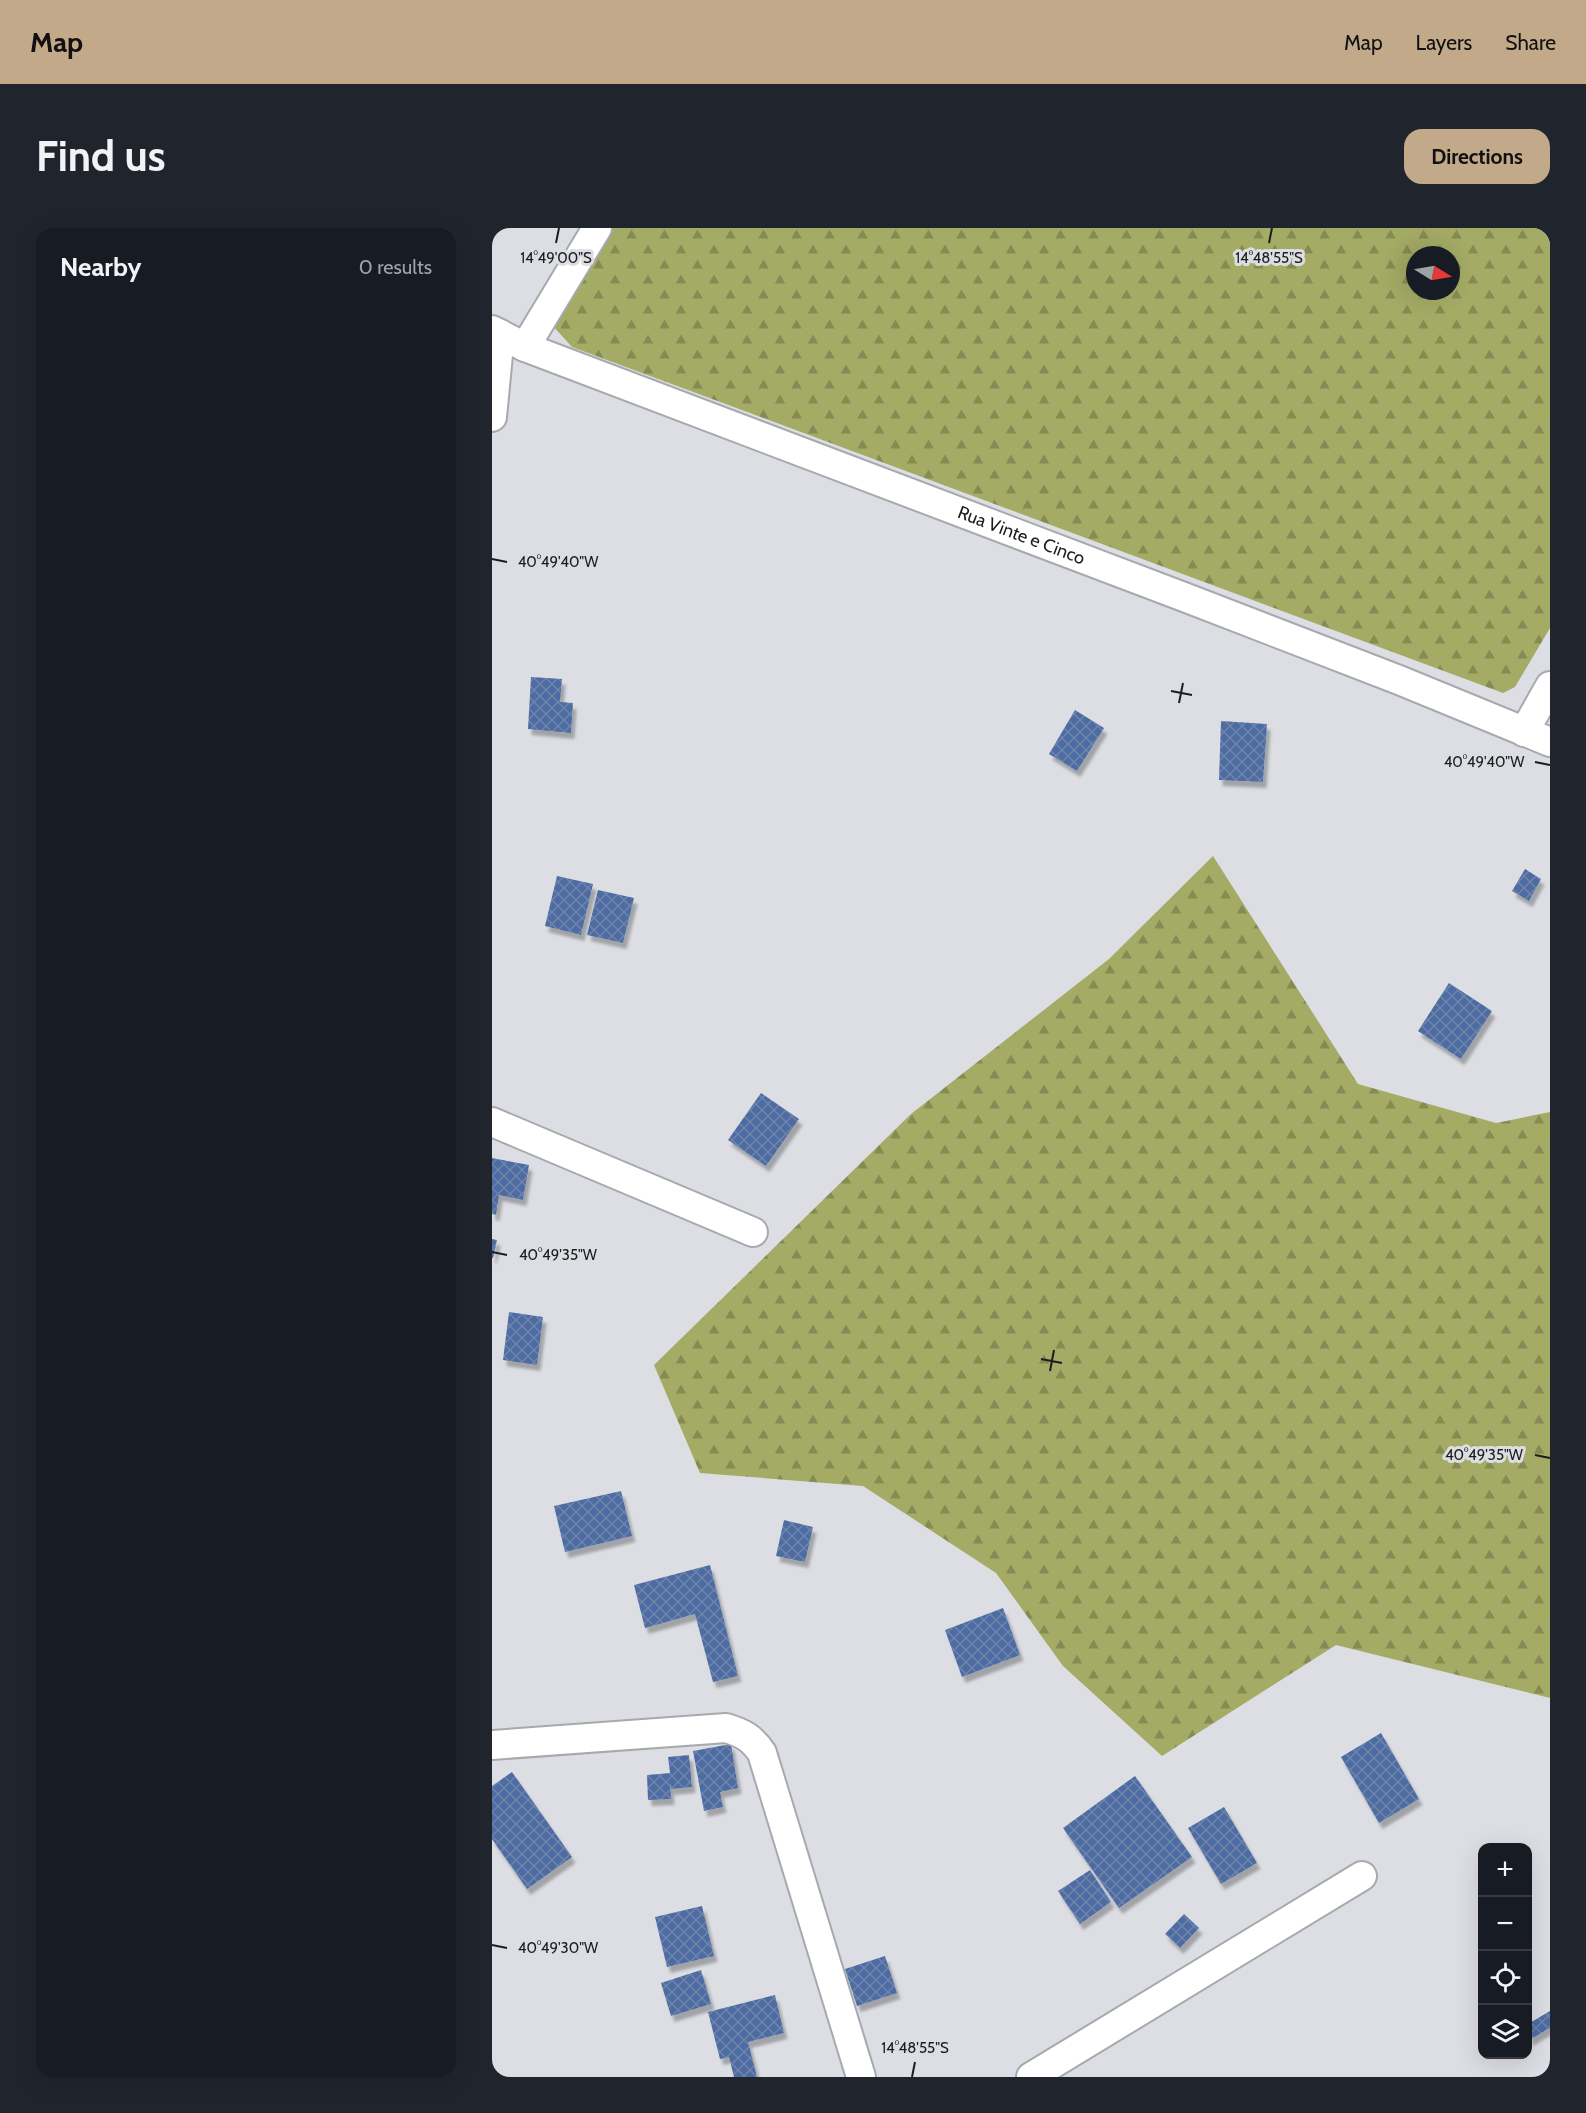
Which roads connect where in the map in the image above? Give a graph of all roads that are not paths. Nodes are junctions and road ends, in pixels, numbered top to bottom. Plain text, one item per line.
1 (597, 228) edge
2 (496, 332) edge
3 (525, 346) junction
4 (492, 417) edge
5 (1550, 686) edge
6 (1524, 732) junction
7 (1550, 742) edge
8 (492, 1122) edge
9 (753, 1232) dead end
10 (492, 1745) edge
11 (1362, 1876) dead end
12 (861, 2077) edge
13 (1031, 2077) edge

1 - 3 street
2 - 3 street, Rua Vinte e Cinco
2 - 4 street
3 - 6 street, Rua Vinte e Cinco
5 - 6 street
6 - 7 street, Rua Vinte e Cinco
8 - 9 street
10 - 12 street
11 - 13 street

